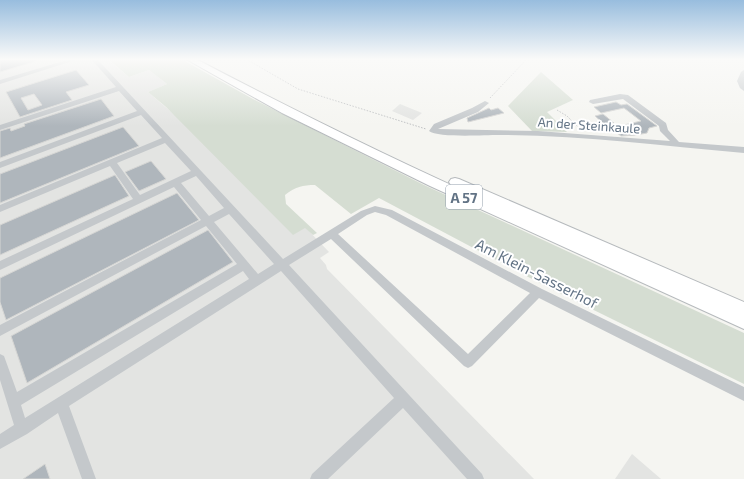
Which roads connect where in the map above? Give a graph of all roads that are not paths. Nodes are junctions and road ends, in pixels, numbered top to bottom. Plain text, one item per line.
1 (114, 81) edge
2 (231, 81) edge
3 (248, 81) edge
4 (120, 88) junction
5 (593, 102) dead end
6 (485, 103) road end
7 (142, 112) junction
8 (0, 128) edge
9 (167, 139) junction
10 (676, 144) junction
11 (744, 150) edge
12 (112, 162) junction
13 (0, 165) edge
14 (197, 172) junction
15 (176, 183) junction
16 (139, 200) junction
17 (230, 209) junction
18 (0, 210) edge
19 (208, 221) junction
20 (332, 234) junction
21 (244, 264) junction
22 (0, 266) edge
23 (282, 266) junction
24 (257, 281) junction
25 (538, 292) junction
26 (744, 309) edge
27 (744, 322) edge
28 (0, 331) edge
29 (0, 360) edge
30 (744, 394) edge
31 (404, 399) junction
32 (13, 402) junction
33 (61, 404) junction
34 (22, 429) junction
35 (0, 442) edge
36 (89, 479) edge
37 (317, 479) edge
38 (476, 479) edge

1 - 4 street
2 - 27 highway, A 57
3 - 26 highway, A 57
4 - 7 street
4 - 8 street
5 - 10 street
6 - 10 street, An der Steinkaule
7 - 9 street
7 - 13 street
9 - 12 street
9 - 14 street
10 - 11 street, An der Steinkaule
12 - 16 street
12 - 18 street
14 - 15 street
14 - 17 street
15 - 16 street
15 - 19 street
16 - 22 street
17 - 19 street
17 - 23 street
19 - 21 street
19 - 28 street
20 - 23 street, Am Klein-Sasserhof
20 - 25 street, Am Klein-Sasserhof
20 - 25 street
21 - 24 street
21 - 32 street
23 - 24 street, Am Klein-Sasserhof
23 - 31 street
24 - 33 street, Am Klein-Sasserhof
25 - 30 street, Am Klein-Sasserhof
29 - 32 street
31 - 37 street
31 - 38 street
32 - 34 street
33 - 34 street, Am Klein-Sasserhof
33 - 36 street
34 - 35 street, Am Klein-Sasserhof

